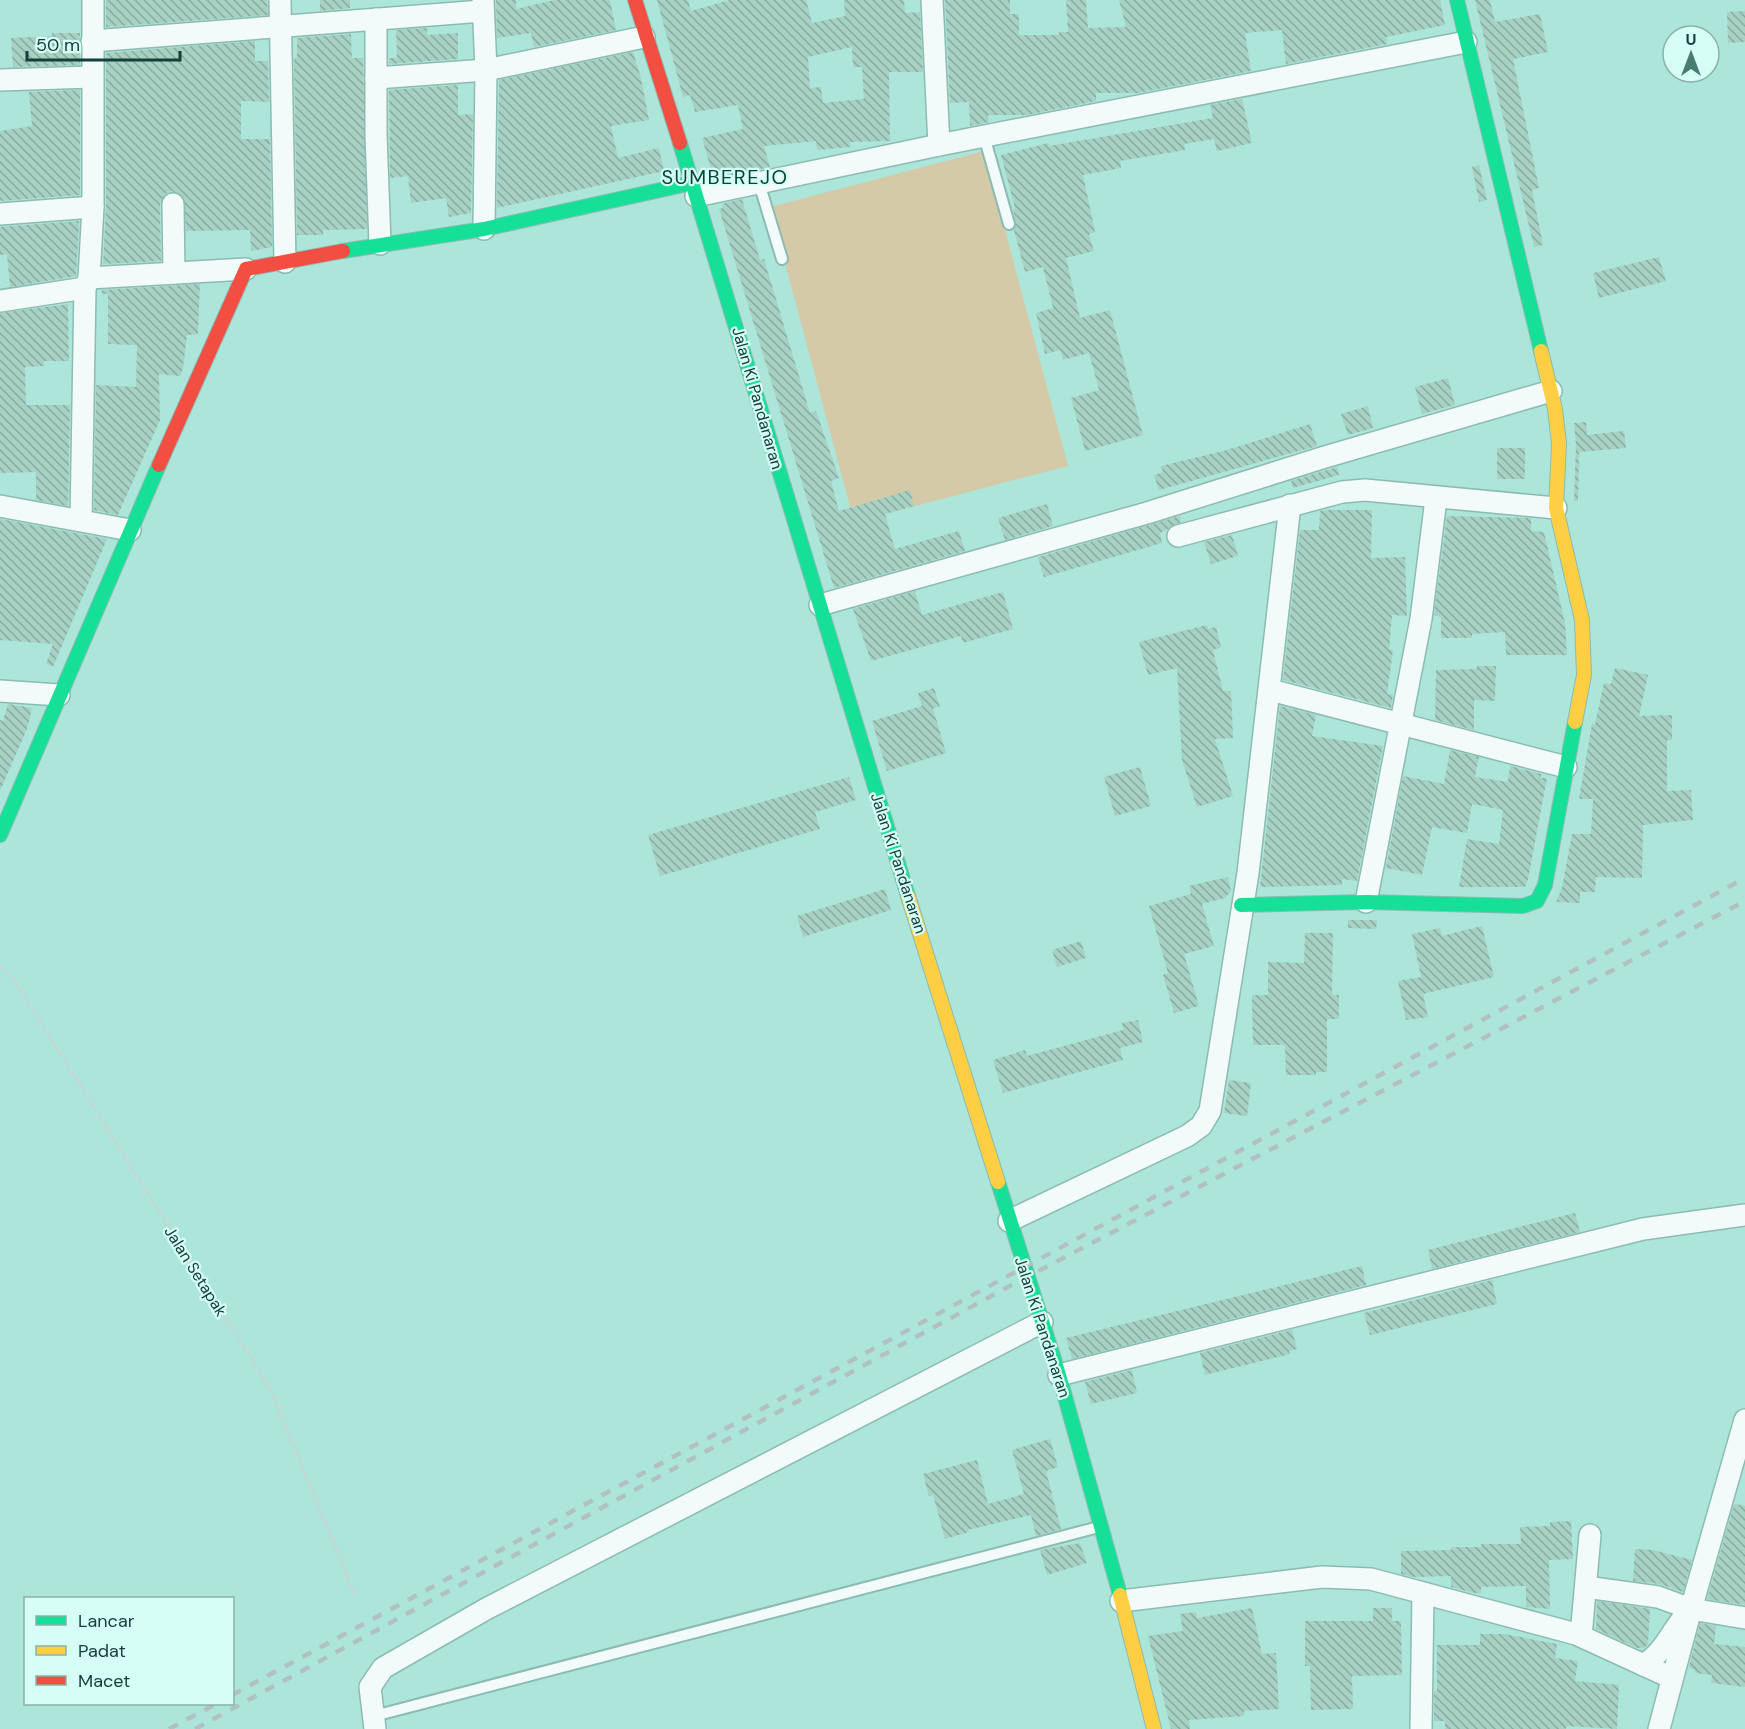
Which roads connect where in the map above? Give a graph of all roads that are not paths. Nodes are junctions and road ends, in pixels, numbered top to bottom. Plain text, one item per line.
1 (93, 0) edge
2 (280, 0) edge
3 (635, 0) edge
4 (932, 0) edge
5 (1457, 0) edge
6 (483, 5) edge
7 (376, 19) junction
8 (281, 26) junction
9 (644, 37) junction
10 (92, 41) junction
11 (1466, 42) junction
12 (486, 70) junction
13 (92, 77) junction
14 (376, 78) junction
15 (0, 80) edge
16 (984, 136) junction
17 (939, 145) junction
18 (759, 183) junction
19 (694, 189) junction
20 (173, 204) dead end
21 (93, 207) junction
22 (0, 214) edge
23 (1009, 224) dead end
24 (484, 229) junction
25 (380, 244) junction
26 (782, 259) dead end
27 (285, 262) junction
28 (246, 269) junction
29 (174, 273) junction
30 (87, 283) junction
31 (0, 301) edge
32 (1551, 390) junction
33 (1436, 499) junction
34 (1290, 505) junction
35 (0, 506) edge
36 (1556, 508) junction
37 (81, 520) junction
38 (130, 530) junction
39 (1178, 536) dead end
40 (820, 605) junction
41 (1270, 690) junction
42 (0, 691) edge
43 (59, 695) junction
44 (1400, 723) junction
45 (1566, 767) junction
46 (0, 835) edge
47 (1366, 902) junction
48 (1241, 905) junction
49 (1745, 1215) edge
50 (1009, 1221) junction
51 (1042, 1322) junction
52 (1059, 1375) junction
53 (1745, 1420) edge
54 (1101, 1527) junction
55 (1590, 1535) dead end
56 (1586, 1587) junction
57 (1424, 1593) junction
58 (1121, 1602) junction
59 (1691, 1609) junction
60 (1745, 1618) edge
61 (1581, 1636) junction
62 (1642, 1665) junction
63 (1672, 1678) junction
64 (374, 1723) edge
65 (1154, 1729) edge
66 (1421, 1729) edge
67 (1659, 1729) edge

1 - 10 street
2 - 8 street
3 - 9 street, Jalan Ki Pandanaran
4 - 17 street
5 - 11 street
6 - 7 street
6 - 12 street
7 - 8 street
7 - 14 street
8 - 10 street
8 - 27 street
9 - 12 street
9 - 19 street, Jalan Ki Pandanaran
10 - 13 street
11 - 16 street
11 - 32 street
12 - 14 street
12 - 24 street
13 - 15 street
13 - 21 street
14 - 25 street
16 - 17 street
16 - 23 lane
17 - 18 street
18 - 19 street
18 - 26 lane
19 - 24 street
19 - 40 street, Jalan Ki Pandanaran
20 - 29 street
21 - 22 street
21 - 30 street
24 - 25 street
25 - 27 street
27 - 28 street
28 - 29 street
28 - 38 street
29 - 30 street
30 - 31 street
30 - 37 street
32 - 36 street
32 - 40 street
33 - 34 street
33 - 36 street
33 - 44 street
34 - 39 street
34 - 41 street
35 - 37 street
36 - 45 street
37 - 38 street
38 - 43 street
40 - 50 street, Jalan Ki Pandanaran
41 - 44 street
41 - 48 street
42 - 43 street
43 - 46 street
44 - 45 street
44 - 47 street
45 - 47 street
47 - 48 street
48 - 50 street
49 - 52 street
50 - 51 street, Jalan Ki Pandanaran
51 - 52 street, Jalan Ki Pandanaran
51 - 64 street
52 - 54 street, Jalan Ki Pandanaran
53 - 59 street
54 - 58 street, Jalan Ki Pandanaran
54 - 64 lane
55 - 56 street
56 - 59 street
56 - 61 street
57 - 58 street
57 - 61 street
57 - 66 street
58 - 65 street, Jalan Ki Pandanaran
59 - 60 street
59 - 62 street
59 - 63 street
61 - 62 street
62 - 63 street
63 - 67 street

